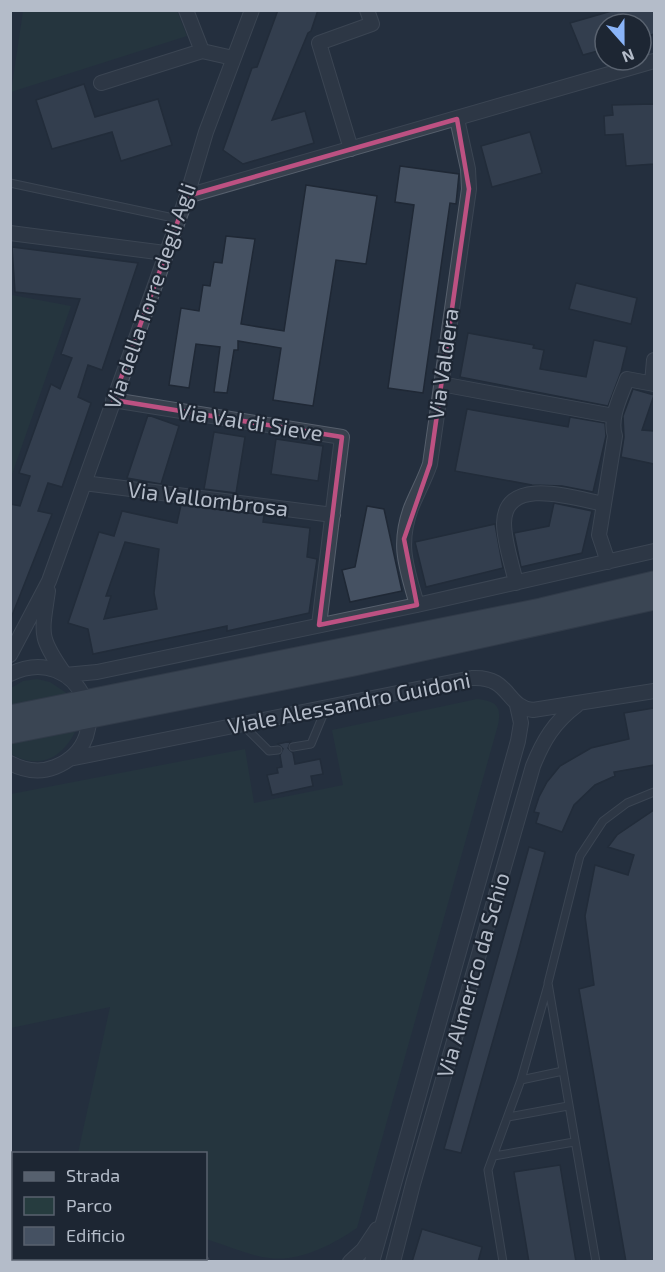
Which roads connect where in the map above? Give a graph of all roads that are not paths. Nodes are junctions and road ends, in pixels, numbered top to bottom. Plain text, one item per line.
1 (186, 10) edge
2 (252, 10) edge
3 (367, 10) edge
4 (202, 51) junction
5 (233, 58) junction
6 (619, 72) edge
7 (100, 83) dead end
8 (457, 119) junction
9 (351, 149) junction
10 (10, 183) edge
11 (187, 196) junction
12 (178, 219) junction
13 (10, 233) edge
14 (165, 253) junction
15 (654, 360) edge
16 (441, 384) junction
17 (654, 385) edge
18 (113, 400) junction
19 (614, 416) junction
20 (84, 483) junction
21 (604, 504) junction
22 (333, 515) junction
23 (654, 551) edge
24 (608, 562) junction
25 (49, 581) junction
26 (654, 582) edge
27 (516, 583) junction
28 (654, 599) edge
29 (417, 605) junction
30 (319, 625) junction
31 (15, 633) edge
32 (10, 655) edge
33 (10, 674) edge
34 (65, 675) junction
35 (654, 692) edge
36 (578, 703) junction
37 (517, 705) junction
38 (326, 707) junction
39 (88, 709) junction
40 (10, 716) edge
41 (241, 723) junction
42 (10, 733) edge
43 (293, 747) dead end
44 (278, 750) dead end
45 (69, 759) junction
46 (10, 763) edge
47 (654, 792) edge
48 (548, 983) junction
49 (563, 1071) junction
50 (521, 1080) junction
51 (568, 1106) junction
52 (508, 1117) junction
53 (574, 1142) junction
54 (494, 1156) junction
55 (385, 1217) junction
56 (350, 1262) edge
57 (372, 1262) edge
58 (393, 1262) edge
59 (503, 1262) edge
60 (596, 1262) edge

1 - 4 street
2 - 5 street, Via della Torre degli Agli
3 - 9 street
4 - 5 street
4 - 7 street
5 - 11 street, Via della Torre degli Agli
6 - 8 street
8 - 9 street
8 - 16 street, Via Valdera
9 - 11 street
10 - 12 lane
11 - 12 street, Via della Torre degli Agli
12 - 14 street, Via della Torre degli Agli
13 - 14 street
14 - 18 street, Via della Torre degli Agli
15 - 17 street
16 - 19 street
16 - 29 street, Via Valdera
17 - 19 street
18 - 20 street, Via della Torre degli Agli
18 - 22 street, Via Val di Sieve
19 - 21 street
20 - 22 street, Via Vallombrosa
20 - 25 street, Via della Torre degli Agli
21 - 24 street
21 - 27 street
22 - 30 street, Via Val di Sieve
23 - 24 street
24 - 27 street
25 - 31 street, Via della Torre degli Agli
25 - 34 street, Via della Torre degli Agli
26 - 39 main road, Viale Alessandro Guidoni
27 - 29 street
28 - 39 main road, Viale Alessandro Guidoni
29 - 30 street
30 - 34 street
31 - 32 street, Via della Torre degli Agli
33 - 34 street
34 - 39 street
35 - 36 street
36 - 37 street
36 - 58 street, Via Almerico da Schio
37 - 38 street, Viale Alessandro Guidoni
37 - 55 street, Via Almerico da Schio
38 - 41 street, Viale Alessandro Guidoni
38 - 43 lane
39 - 40 main road, Viale Alessandro Guidoni
39 - 42 main road, Viale Alessandro Guidoni
39 - 45 street
41 - 44 lane
41 - 45 street, Viale Alessandro Guidoni
45 - 46 street, Viale Alessandro Guidoni
47 - 48 lane
48 - 49 lane
48 - 50 lane
49 - 50 lane
49 - 51 lane
50 - 52 lane
51 - 52 lane
51 - 53 lane
52 - 54 lane
53 - 54 lane
53 - 60 lane
54 - 59 lane
55 - 56 street
55 - 57 street, Via Almerico da Schio

